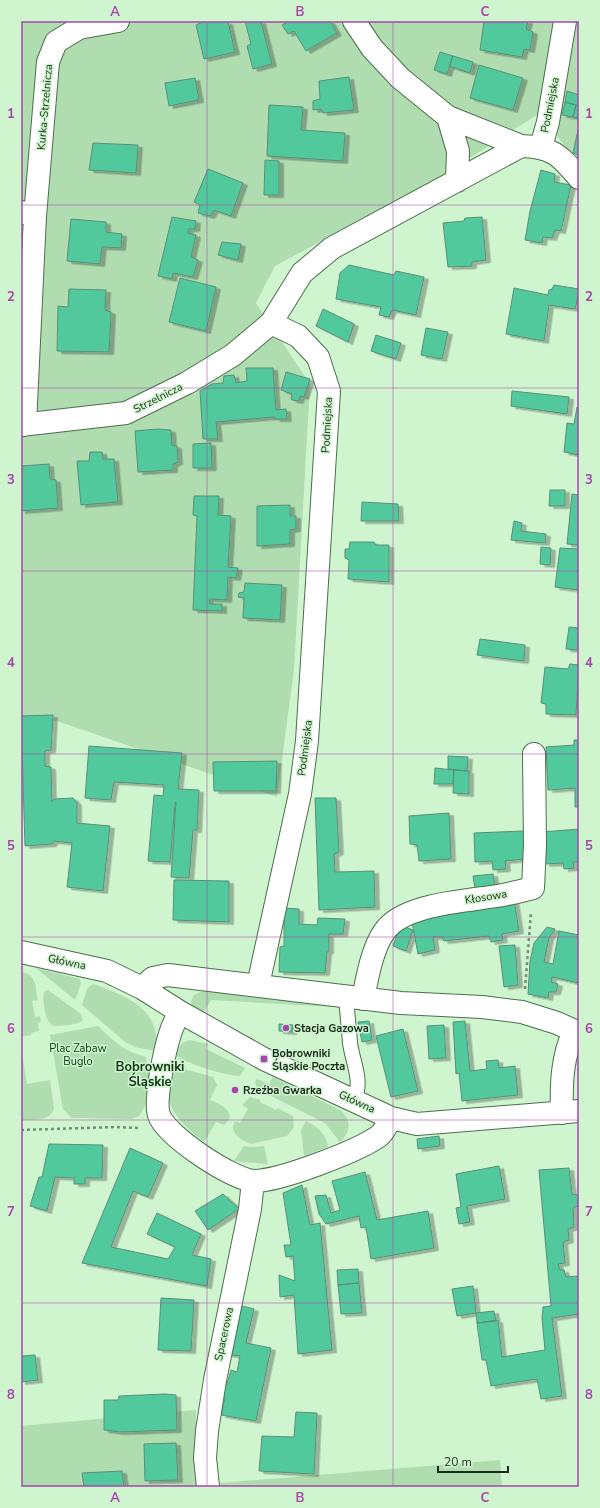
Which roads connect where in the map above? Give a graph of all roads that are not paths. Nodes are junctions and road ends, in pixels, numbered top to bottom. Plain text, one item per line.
1 (118, 21) edge
2 (354, 21) edge
3 (565, 21) edge
4 (448, 117) junction
5 (531, 147) junction
6 (579, 178) edge
7 (457, 181) junction
8 (28, 214) edge
9 (271, 323) junction
10 (23, 425) edge
11 (534, 754) dead end
12 (21, 952) edge
13 (258, 985) junction
14 (142, 988) junction
15 (355, 998) junction
16 (180, 1012) junction
17 (577, 1032) edge
18 (354, 1101) junction
19 (571, 1112) edge
20 (391, 1118) junction
21 (253, 1181) junction
22 (208, 1487) edge

1 - 8 street, Kurka-Strzelnicza
2 - 4 street
3 - 5 street, Podmiejska
4 - 5 street
4 - 7 street
5 - 6 street
5 - 7 street
7 - 9 street
8 - 10 street, Strzelnicza
9 - 10 street, Strzelnicza
9 - 13 street, Podmiejska
11 - 15 street, Kłosowa
12 - 14 street, Główna
13 - 14 street
13 - 15 street
14 - 16 street, Główna
15 - 17 street
15 - 18 lane
16 - 18 street, Główna
16 - 21 street
17 - 19 street
18 - 20 street, Główna
19 - 20 street, Główna
20 - 21 street
21 - 22 street, Spacerowa

